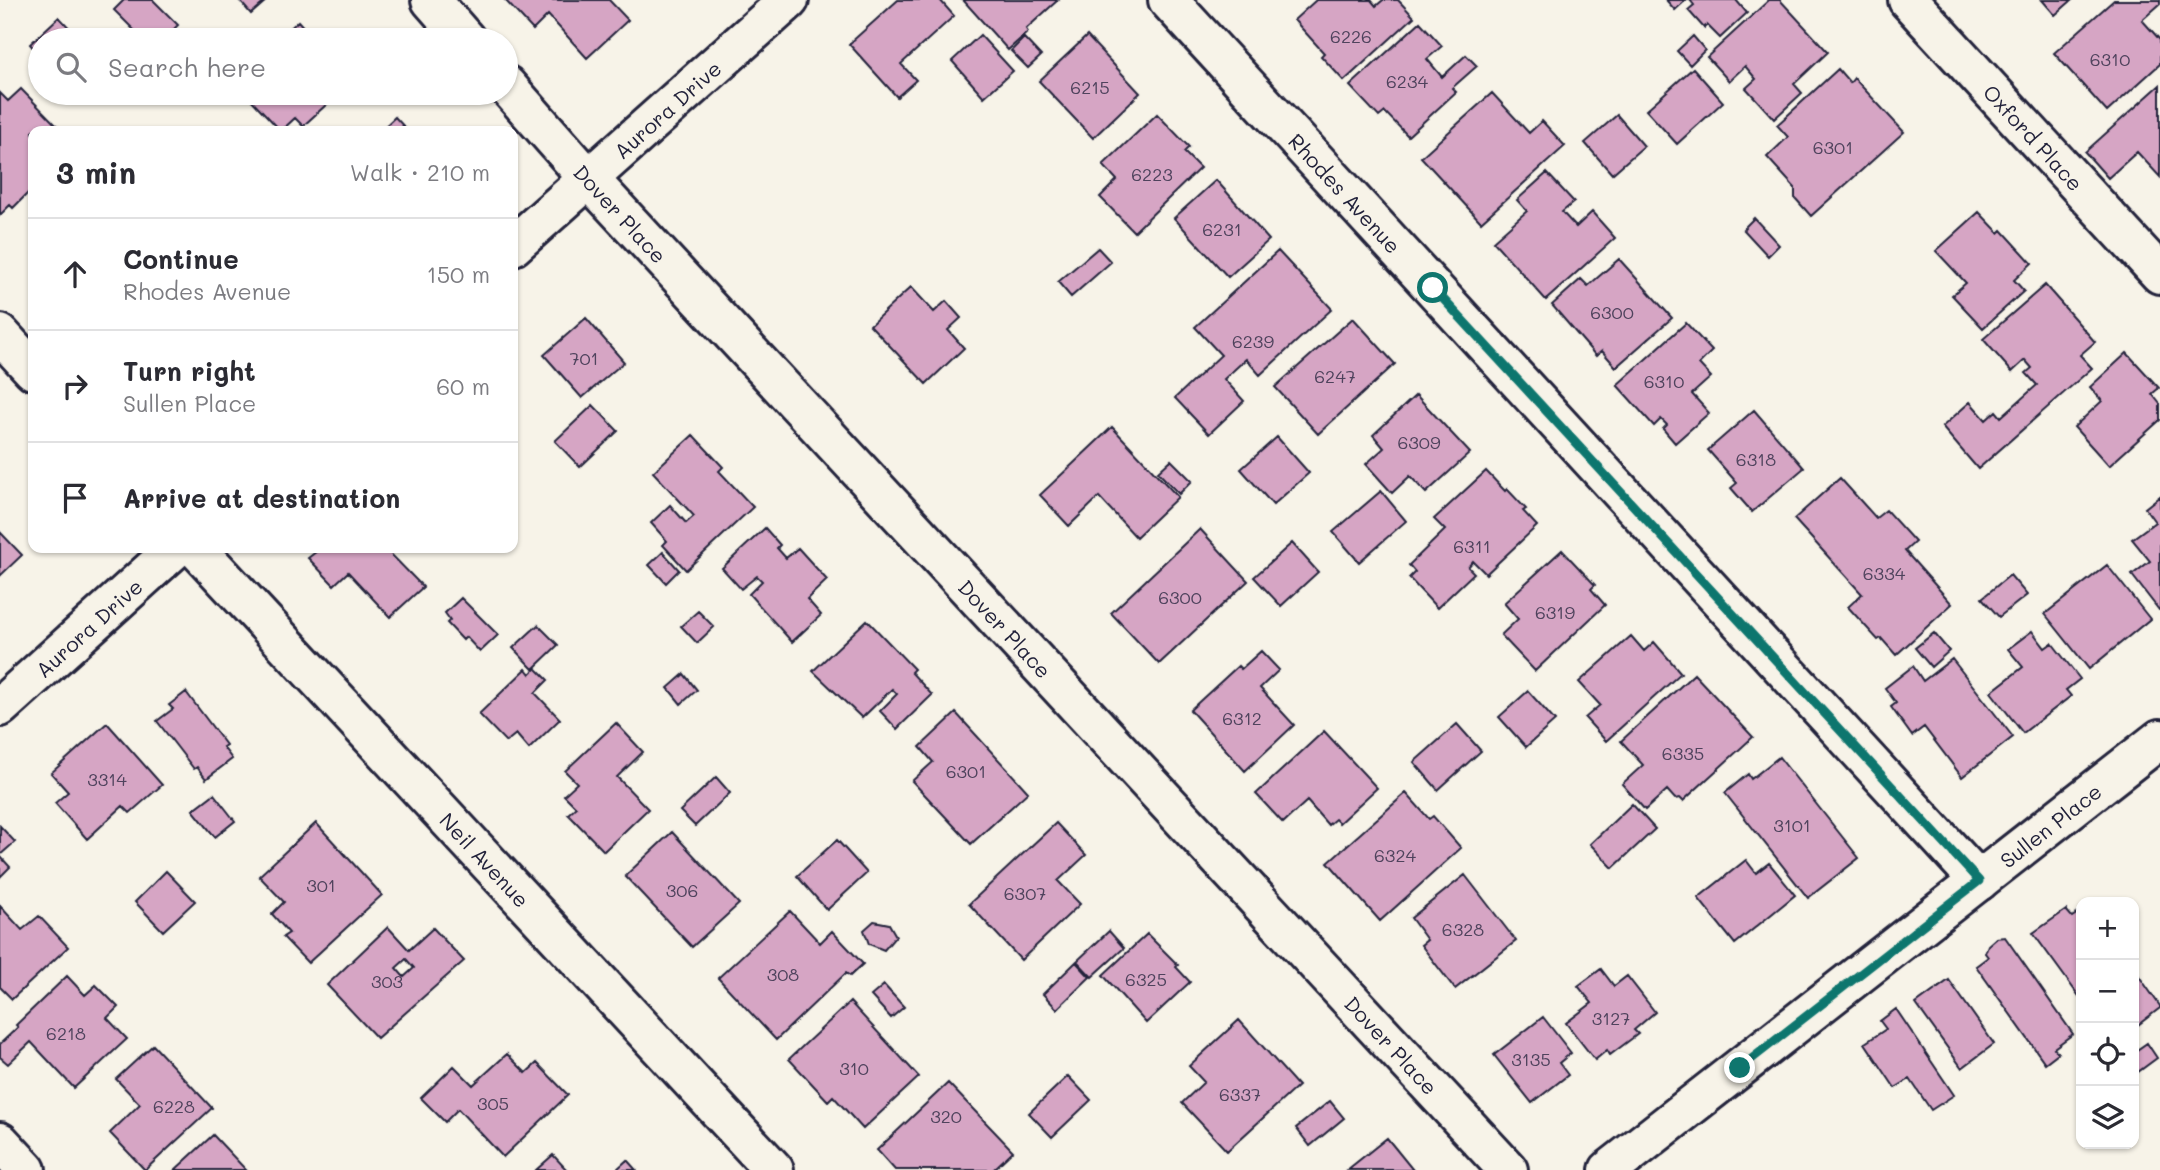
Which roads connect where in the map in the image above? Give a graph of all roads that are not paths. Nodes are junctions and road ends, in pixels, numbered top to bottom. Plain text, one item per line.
1 (431, 0) edge
2 (789, 0) edge
3 (1168, 0) edge
4 (1908, 0) edge
5 (456, 28) edge
6 (518, 99) edge
7 (588, 178) junction
8 (518, 241) edge
9 (2160, 274) edge
10 (0, 334) edge
11 (28, 365) edge
12 (170, 553) edge
13 (200, 553) edge
14 (0, 706) edge
15 (2160, 738) edge
16 (1979, 881) junction
17 (0, 1142) edge
18 (26, 1170) edge
19 (775, 1170) edge
20 (1508, 1170) edge
21 (1609, 1170) edge

1 - 5 street
2 - 7 street, Aurora Drive
3 - 16 street, Rhodes Avenue
4 - 9 street, Oxford Place
6 - 7 street, Dover Place
7 - 8 street, Aurora Drive
7 - 20 street, Dover Place
10 - 11 street
12 - 14 street, Aurora Drive
13 - 19 street, Neil Avenue
15 - 16 street, Sullen Place
16 - 21 street, Sullen Place
17 - 18 street

